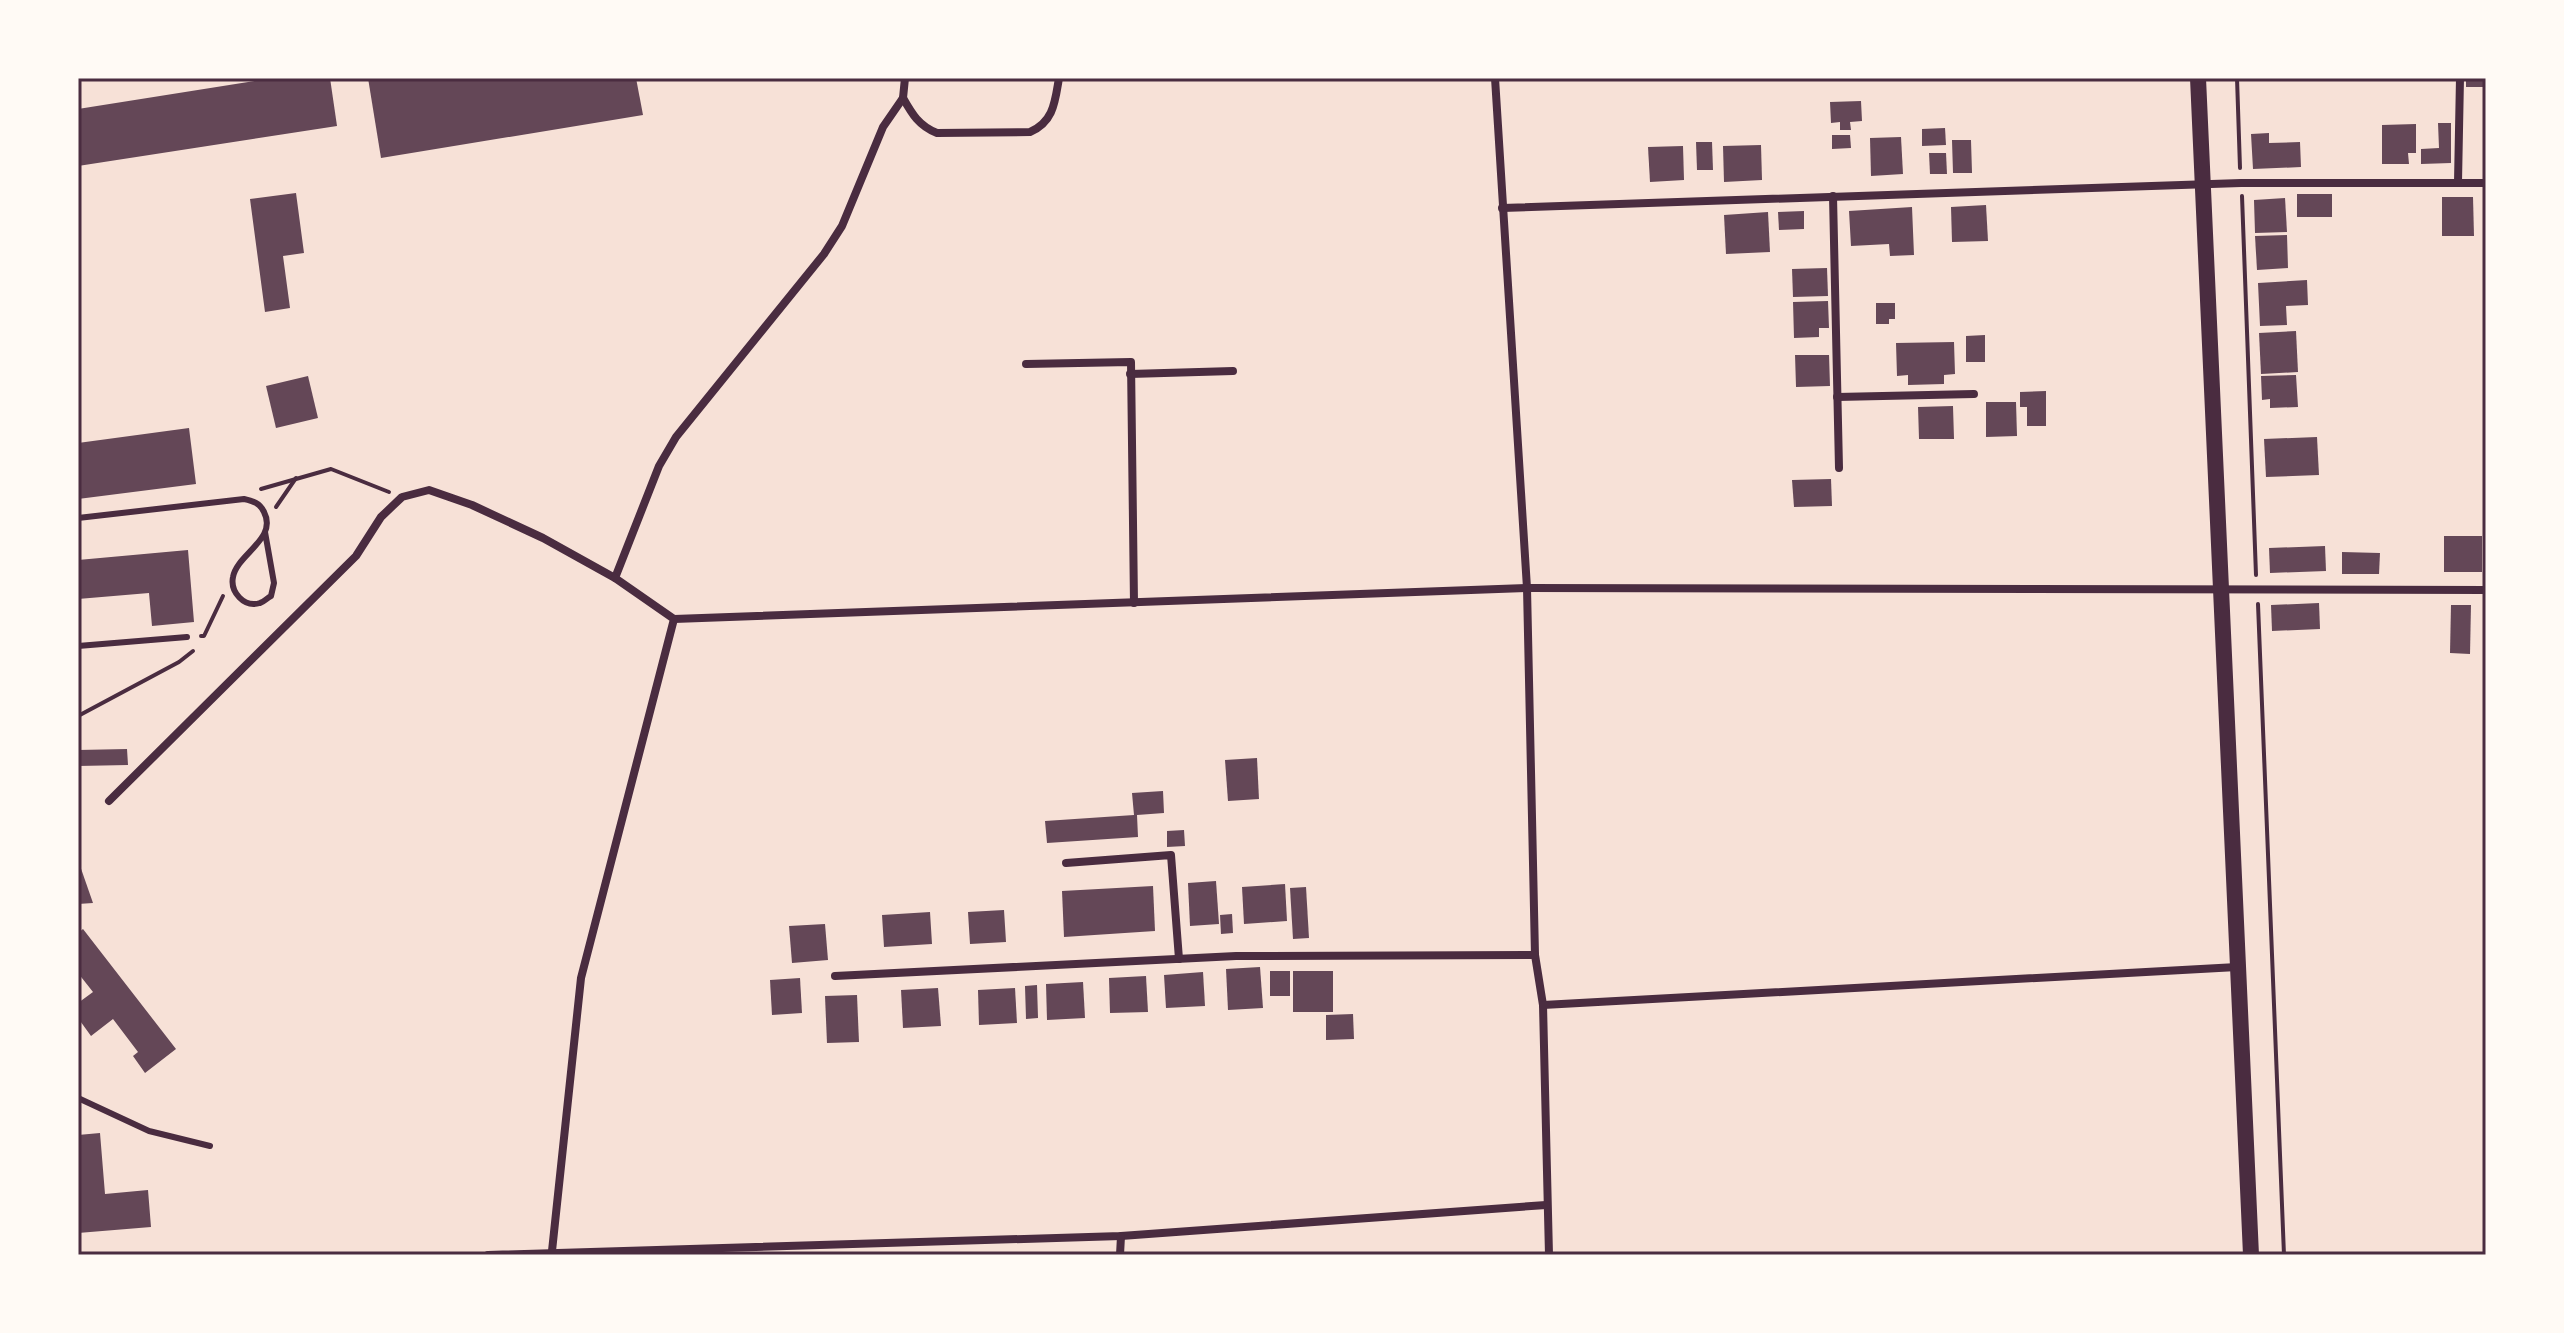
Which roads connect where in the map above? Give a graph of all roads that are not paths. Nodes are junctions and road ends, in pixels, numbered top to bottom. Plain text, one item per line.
1 (905, 78) edge
2 (1059, 78) edge
3 (1495, 78) edge
4 (2198, 78) edge
5 (2460, 78) edge
6 (903, 98) junction
7 (2458, 182) junction
8 (2486, 183) edge
9 (2203, 185) junction
10 (1833, 196) junction
11 (1502, 208) junction
12 (1026, 364) dead end
13 (1233, 371) dead end
14 (1130, 374) junction
15 (1974, 394) dead end
16 (1837, 397) junction
17 (1839, 468) dead end
18 (78, 518) edge
19 (265, 532) junction
20 (615, 578) junction
21 (1527, 588) junction
22 (2486, 590) edge
23 (2222, 591) junction
24 (1134, 603) junction
25 (674, 619) junction
26 (187, 637) road end
27 (78, 646) edge
28 (109, 801) dead end
29 (1066, 863) dead end
30 (1535, 955) junction
31 (1179, 959) junction
32 (2237, 967) junction
33 (835, 976) dead end
34 (1543, 1005) junction
35 (78, 1098) edge
36 (210, 1146) dead end
37 (1546, 1205) junction
38 (1121, 1236) junction
39 (552, 1251) junction
40 (488, 1255) edge
41 (1120, 1255) edge
42 (1549, 1255) edge
43 (2251, 1255) edge

1 - 6 street
2 - 6 street
3 - 11 street
4 - 9 main road
5 - 7 street
6 - 20 street
7 - 8 street
7 - 9 street
9 - 10 street
9 - 23 main road
10 - 11 street
10 - 16 street
11 - 21 street
12 - 14 street
13 - 14 street
14 - 24 street
15 - 16 street
16 - 17 street
18 - 19 lane
19 - 19 lane
20 - 25 street
20 - 28 street
21 - 23 street
21 - 24 street
21 - 30 street
22 - 23 street
23 - 32 main road
24 - 25 street
25 - 39 street
26 - 27 lane
29 - 31 street
30 - 31 street
30 - 34 street
31 - 33 street
32 - 34 street
32 - 43 main road
34 - 37 street
35 - 36 lane
37 - 38 street
37 - 42 street
38 - 39 street
38 - 41 street
39 - 40 street

